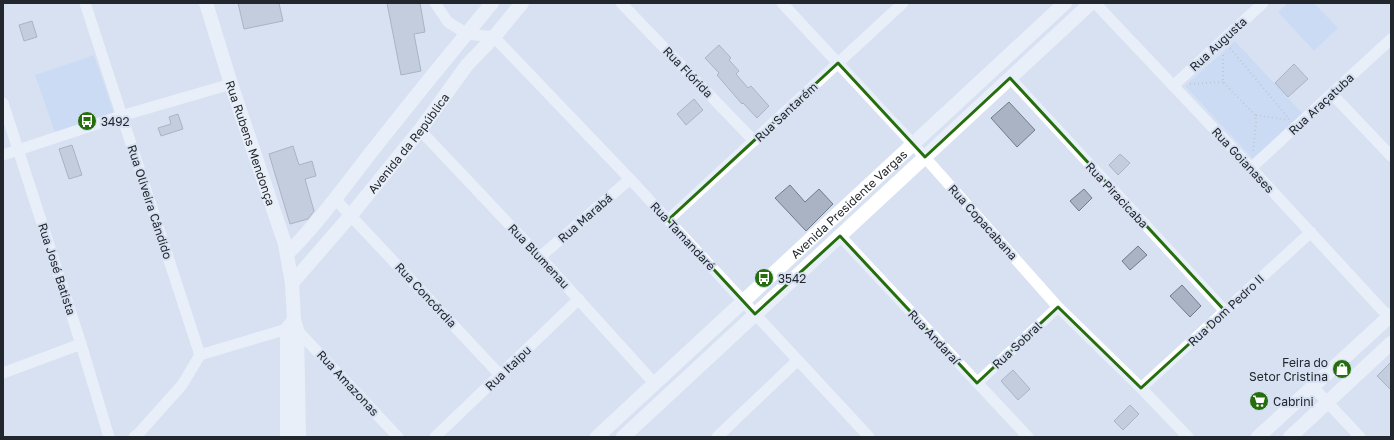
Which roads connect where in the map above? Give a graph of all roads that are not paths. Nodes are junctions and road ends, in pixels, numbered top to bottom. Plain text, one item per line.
1 (85, 3) edge
2 (206, 3) edge
3 (435, 3) edge
4 (492, 3) edge
5 (522, 3) edge
6 (621, 3) edge
7 (782, 3) edge
8 (904, 3) edge
9 (1065, 3) edge
10 (1091, 3) edge
11 (1095, 3) edge
12 (1262, 3) edge
13 (467, 34) junction
14 (494, 37) junction
15 (1391, 39) edge
16 (838, 63) junction
17 (1010, 78) junction
18 (231, 84) junction
19 (1174, 86) junction
20 (1332, 94) junction
21 (3, 102) edge
22 (121, 116) junction
23 (420, 130) junction
24 (754, 141) junction
25 (913, 144) junction
26 (19, 150) junction
27 (3, 155) edge
28 (1391, 156) edge
29 (925, 157) junction
30 (1251, 168) junction
31 (630, 179) junction
32 (335, 199) junction
33 (351, 215) junction
34 (668, 220) junction
35 (1311, 232) junction
36 (840, 236) junction
37 (287, 254) junction
38 (540, 256) junction
39 (292, 283) junction
40 (579, 300) junction
41 (744, 302) junction
42 (1058, 307) junction
43 (1225, 312) junction
44 (755, 314) junction
45 (1391, 316) edge
46 (293, 326) junction
47 (1391, 343) edge
48 (81, 344) junction
49 (200, 355) junction
50 (798, 360) junction
51 (3, 373) edge
52 (501, 376) junction
53 (977, 383) junction
54 (655, 384) junction
55 (1313, 387) junction
56 (1141, 388) junction
57 (1328, 402) junction
58 (109, 437) edge
59 (134, 437) edge
60 (287, 437) edge
61 (299, 437) edge
62 (398, 437) edge
63 (435, 437) edge
64 (597, 437) edge
65 (623, 437) edge
66 (717, 437) edge
67 (869, 437) edge
68 (1028, 437) edge
69 (1188, 437) edge
70 (1258, 437) edge
71 (1290, 437) edge
72 (1360, 437) edge

1 - 22 street, Rua Oliveira Cândido
2 - 18 street, Rua Rubens Mendonça
3 - 13 street
4 - 13 street, Avenida da República
5 - 14 street, Avenida da República
6 - 24 street, Rua Flórida
7 - 16 street, Rua Copacabana
8 - 16 street, Rua Santarém
9 - 25 street, Avenida Presidente Vargas
10 - 17 street, Avenida Presidente Vargas
11 - 19 street, Rua Goianases
12 - 19 street, Rua Augusta
13 - 14 street
13 - 32 street, Avenida da República
14 - 23 street, Avenida da República
14 - 31 street, Rua Tamandaré
15 - 20 street, Rua Araçatuba
16 - 24 street, Rua Santarém
16 - 25 street, Rua Copacabana
17 - 29 street, Avenida Presidente Vargas
17 - 43 street, Rua Piracicaba
18 - 22 street
18 - 37 street, Rua Rubens Mendonça
19 - 30 street, Rua Goianases
20 - 28 street
20 - 30 street, Rua Araçatuba
21 - 26 street, Rua José Batista
22 - 26 street
22 - 49 street, Rua Oliveira Cândido
23 - 33 street, Avenida da República
23 - 38 street, Rua Blumenau
24 - 34 street, Rua Santarém
25 - 29 street, Rua Copacabana
25 - 41 street, Avenida Presidente Vargas
26 - 27 street
26 - 48 street, Rua José Batista
29 - 36 street, Avenida Presidente Vargas
29 - 42 street, Rua Copacabana
30 - 35 street, Rua Goianases
31 - 34 street, Rua Tamandaré
31 - 38 street, Rua Marabá
32 - 33 street, Rua Concórdia
32 - 37 street, Avenida da República
33 - 39 street, Avenida da República
33 - 52 street, Rua Concórdia
34 - 41 street, Rua Tamandaré
35 - 43 street, Rua Dom Pedro II
35 - 45 street, Rua Goianases
36 - 44 street, Avenida Presidente Vargas
36 - 53 street, Rua Andaraí
37 - 39 street, Rua Rubens Mendonça
38 - 40 street, Rua Blumenau
39 - 46 street, Rua Rubens Mendonça
40 - 52 street, Rua Itaipu
40 - 54 street, Rua Blumenau
41 - 44 street, Rua Tamandaré
41 - 54 street, Avenida Presidente Vargas
42 - 53 street, Rua Sobral
42 - 56 street, Rua Copacabana
43 - 56 street, Rua Dom Pedro II
44 - 50 street, Rua Tamandaré
44 - 65 street, Avenida Presidente Vargas
45 - 55 street
46 - 49 street
46 - 60 street
46 - 61 street
46 - 62 street, Rua Amazonas
47 - 57 street
48 - 51 street
48 - 58 street, Rua José Batista
49 - 59 street
50 - 66 street
50 - 67 street, Rua Tamandaré
52 - 63 street, Rua Itaipu
53 - 68 street, Rua Andaraí
54 - 64 street, Avenida Presidente Vargas
55 - 57 street
55 - 70 street
56 - 69 street, Rua Copacabana
57 - 71 street
57 - 72 street

